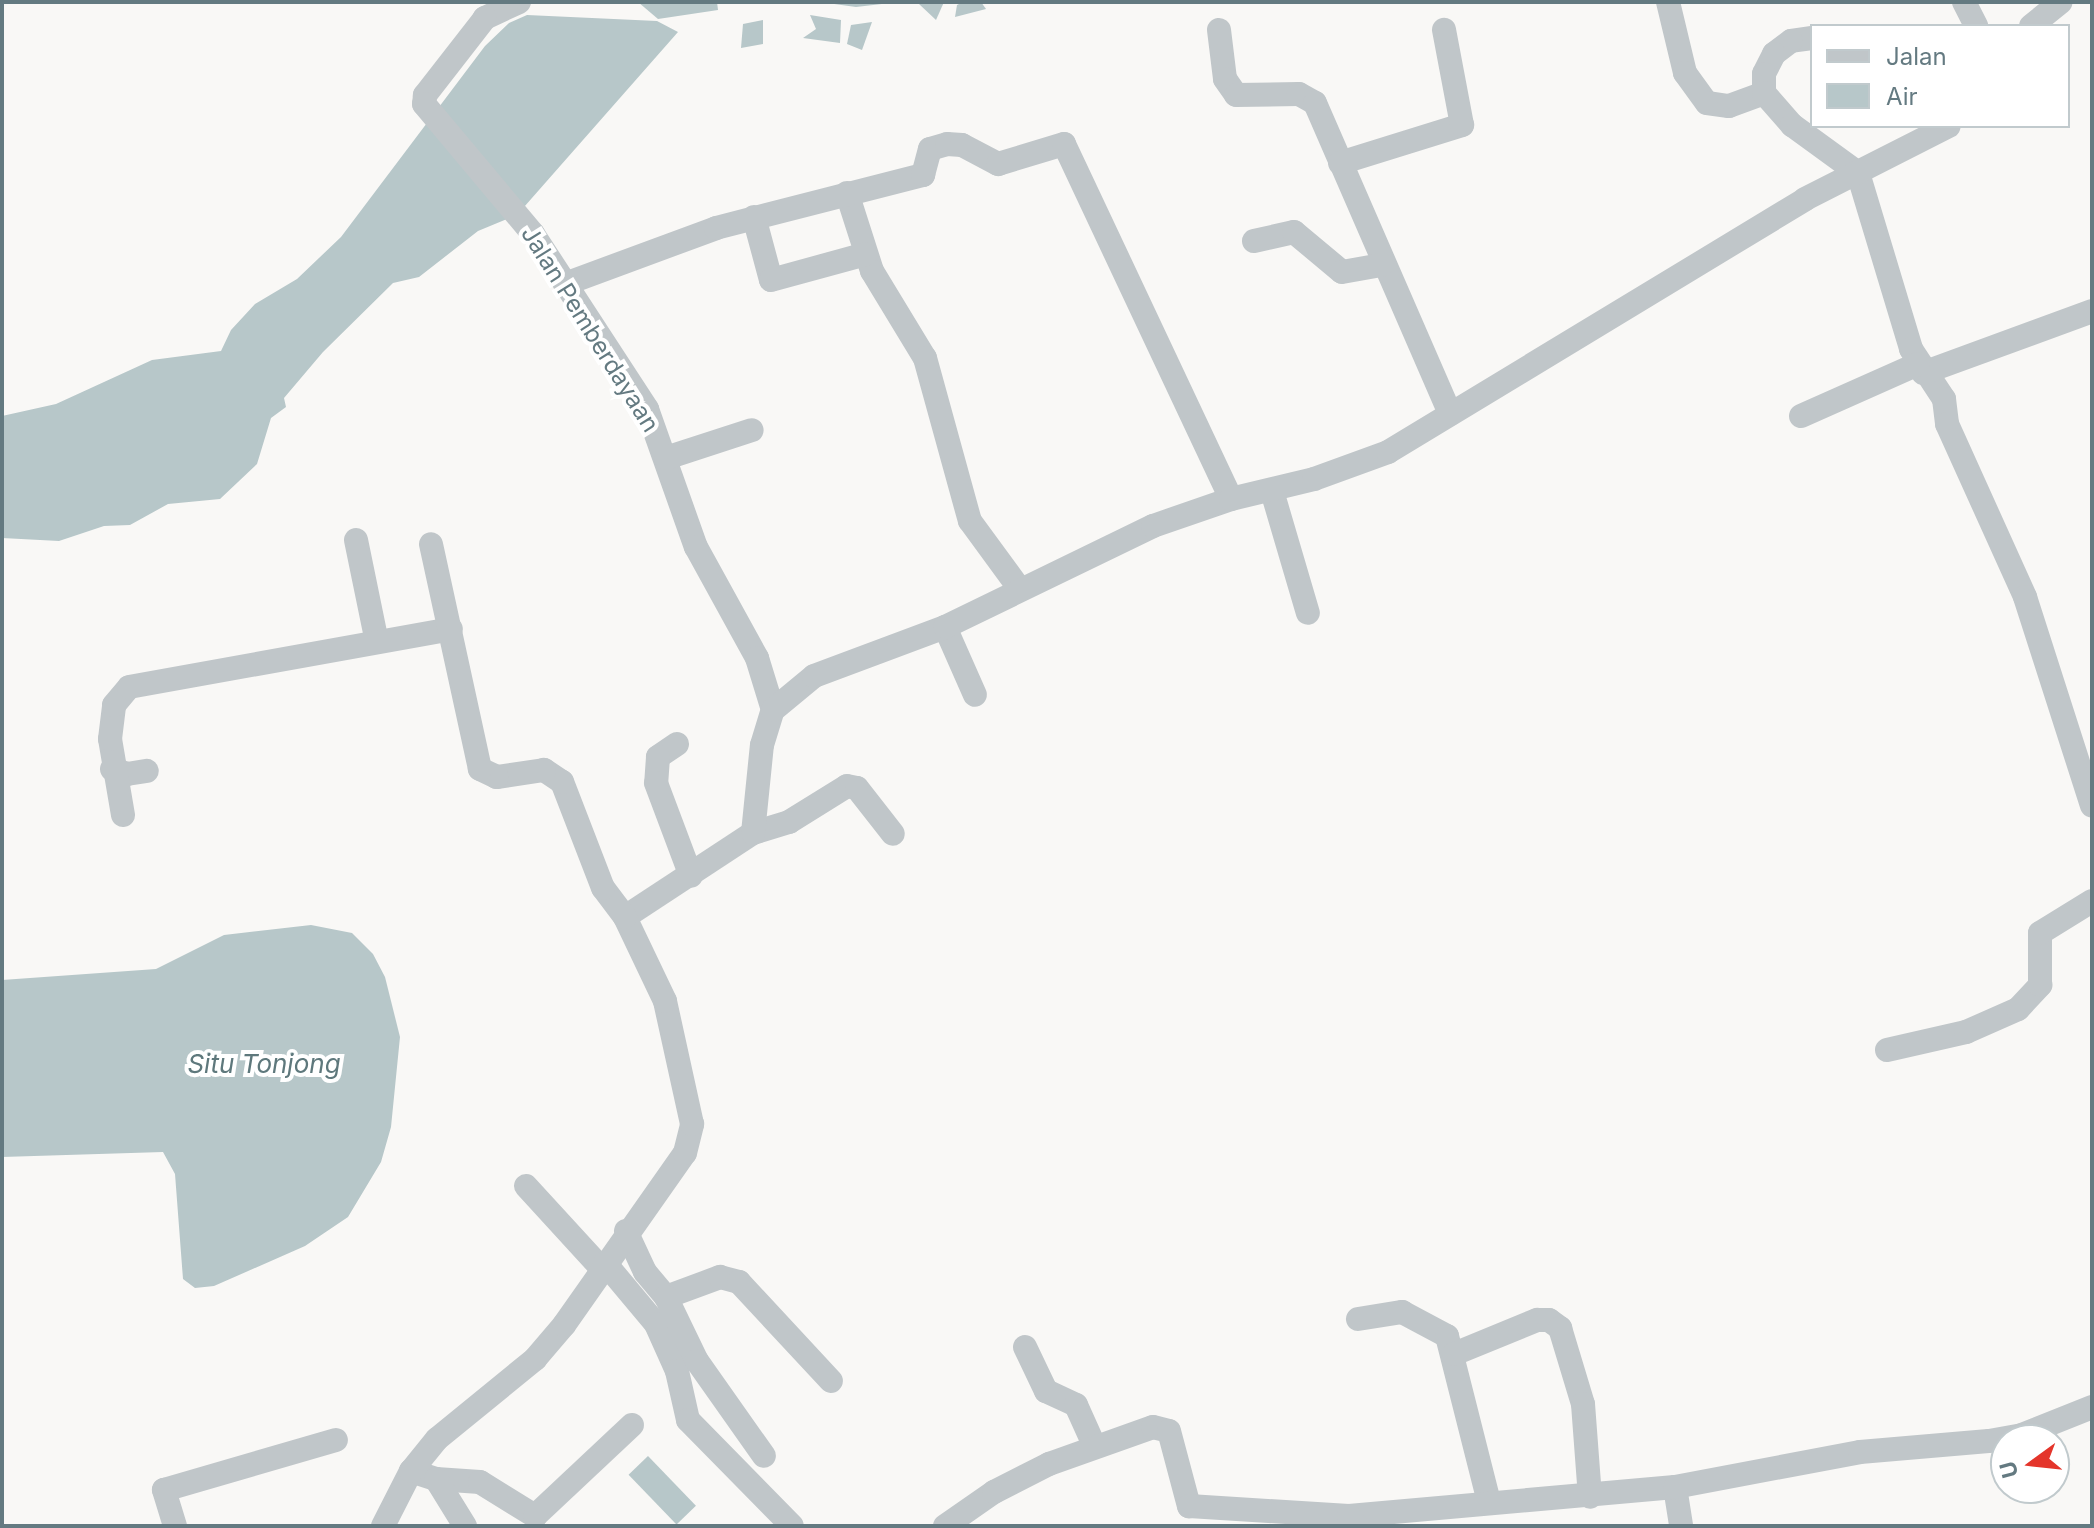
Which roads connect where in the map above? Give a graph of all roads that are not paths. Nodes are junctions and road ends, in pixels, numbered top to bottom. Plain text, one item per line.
1 (519, 2) edge
2 (1668, 2) edge
3 (1964, 2) edge
4 (2061, 2) edge
5 (1975, 24) edge
6 (2034, 24) edge
7 (1219, 30) dead end
8 (1444, 30) dead end
9 (1810, 38) edge
10 (1764, 93) junction
11 (1945, 128) edge
12 (1340, 163) junction
13 (1858, 173) junction
14 (847, 193) junction
15 (754, 217) junction
16 (1254, 241) dead end
17 (866, 254) junction
18 (1381, 265) junction
19 (565, 284) junction
20 (2092, 311) edge
21 (1920, 368) junction
22 (1450, 414) junction
23 (1801, 416) dead end
24 (752, 430) dead end
25 (666, 458) junction
26 (1272, 491) junction
27 (1231, 499) junction
28 (356, 540) dead end
29 (431, 544) dead end
30 (1019, 588) junction
31 (1308, 613) dead end
32 (945, 627) junction
33 (451, 629) junction
34 (377, 642) junction
35 (975, 695) dead end
36 (773, 710) junction
37 (677, 744) dead end
38 (112, 769) junction
39 (147, 771) dead end
40 (2092, 806) edge
41 (123, 815) dead end
42 (753, 833) junction
43 (893, 834) dead end
44 (691, 876) junction
45 (2092, 901) edge
46 (625, 917) junction
47 (1887, 1050) dead end
48 (526, 1186) dead end
49 (626, 1231) junction
50 (604, 1266) junction
51 (666, 1297) junction
52 (1358, 1319) dead end
53 (1025, 1347) dead end
54 (1454, 1354) junction
55 (831, 1381) dead end
56 (2092, 1407) edge
57 (632, 1425) dead end
58 (336, 1440) dead end
59 (1094, 1445) junction
60 (764, 1456) dead end
61 (411, 1471) junction
62 (436, 1479) junction
63 (1675, 1487) junction
64 (1590, 1497) junction
65 (1489, 1502) junction
66 (530, 1521) edge
67 (1353, 1521) edge
68 (175, 1526) edge
69 (383, 1526) edge
70 (465, 1526) edge
71 (792, 1526) edge
72 (945, 1526) edge
73 (1681, 1526) edge

1 - 19 street, Jalan Pemberdayaan
2 - 10 street
3 - 5 street
4 - 6 street
7 - 12 street
8 - 12 street
9 - 10 street
10 - 13 street
11 - 13 street
12 - 18 street
13 - 21 street
13 - 22 street
14 - 15 street
14 - 17 street
14 - 27 street
15 - 17 street
15 - 19 street
16 - 18 street
17 - 30 street
18 - 22 street
19 - 25 street, Jalan Pemberdayaan
20 - 21 street
21 - 23 street
21 - 40 street
22 - 26 street
24 - 25 street
25 - 36 street, Jalan Pemberdayaan
26 - 27 street
26 - 31 street
27 - 30 street
28 - 34 street
29 - 33 street
30 - 32 street
32 - 35 street
32 - 36 street
33 - 34 street
33 - 46 street
34 - 38 street
36 - 42 street
37 - 44 street
38 - 39 street
38 - 41 street
42 - 43 street
42 - 44 street
44 - 46 street
45 - 47 street
46 - 49 street
48 - 50 street
49 - 50 street
49 - 51 street
50 - 61 street
50 - 71 street
51 - 55 street
51 - 60 street
52 - 54 street
53 - 59 street
54 - 64 street
54 - 65 street
56 - 63 street
57 - 66 street
58 - 68 street
59 - 67 street
59 - 72 street
61 - 62 street
61 - 69 street
62 - 66 street
62 - 70 street
63 - 64 street
63 - 73 street
64 - 65 street
65 - 67 street

